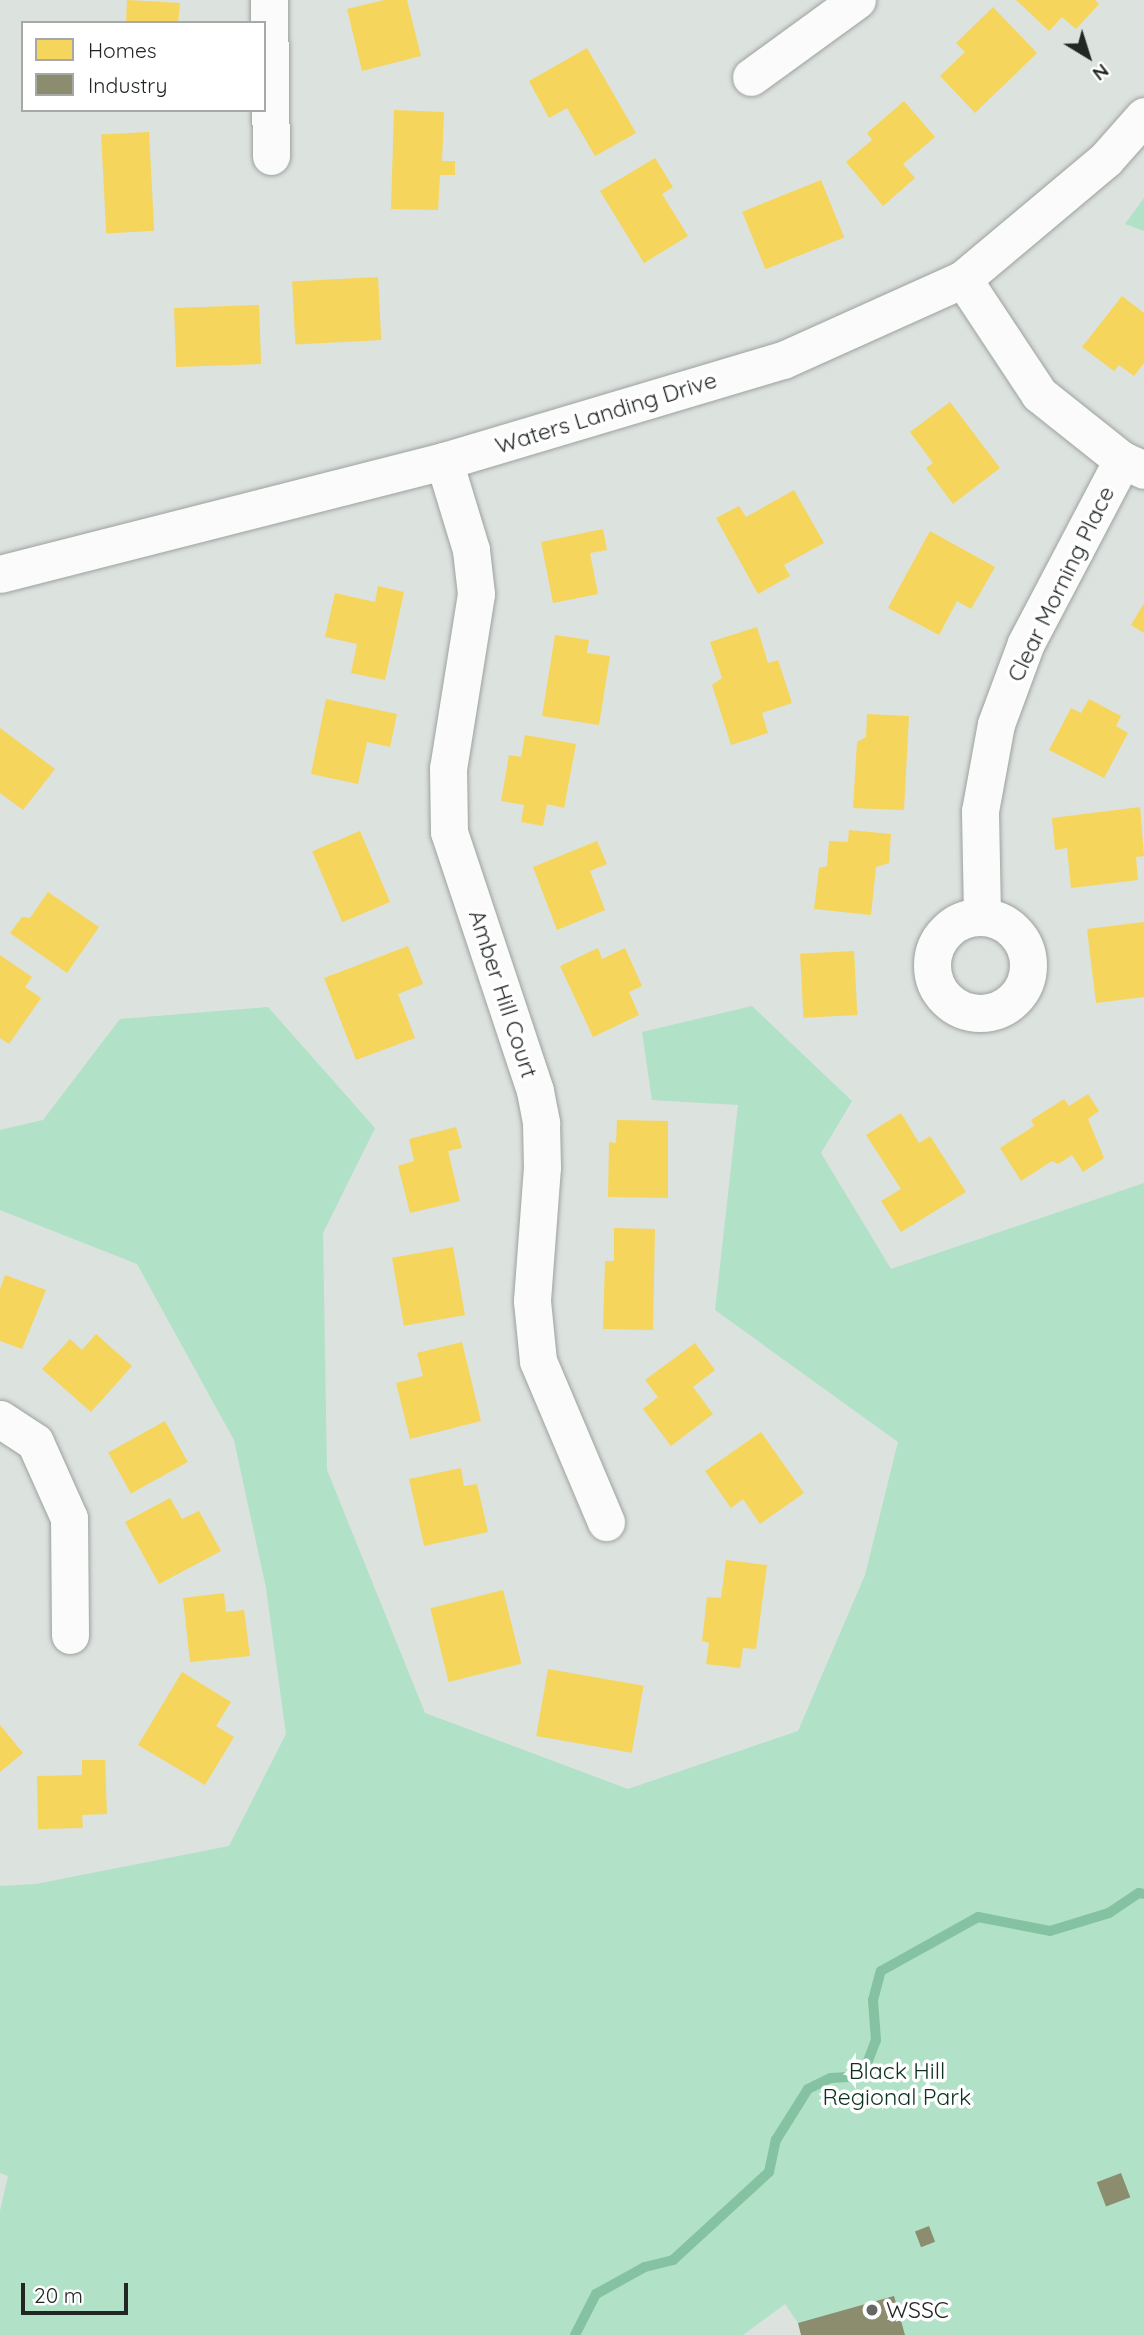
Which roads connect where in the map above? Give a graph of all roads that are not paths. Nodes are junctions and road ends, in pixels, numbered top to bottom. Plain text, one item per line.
1 (269, 0) edge
2 (857, 0) edge
3 (751, 77) dead end
4 (1144, 116) edge
5 (271, 156) dead end
6 (963, 279) junction
7 (444, 461) junction
8 (1133, 465) edge
9 (0, 574) edge
10 (982, 916) dead end
11 (0, 1419) edge
12 (606, 1521) dead end
13 (70, 1635) dead end

1 - 5 street
2 - 3 street
4 - 6 street, Waters Landing Drive
6 - 7 street, Waters Landing Drive
6 - 8 street
7 - 9 street, Waters Landing Drive
7 - 12 street, Amber Hill Court
8 - 10 street, Clear Morning Place
11 - 13 street

